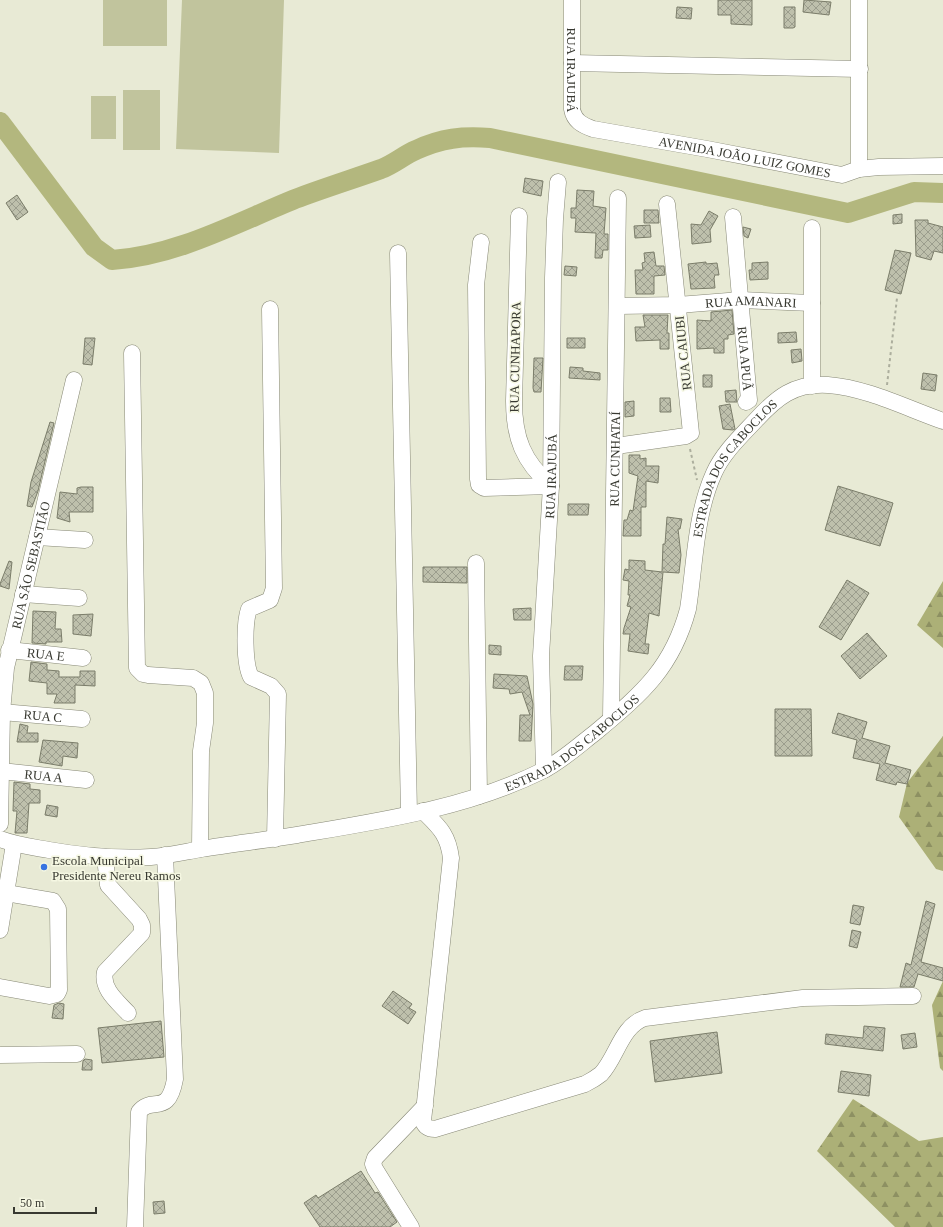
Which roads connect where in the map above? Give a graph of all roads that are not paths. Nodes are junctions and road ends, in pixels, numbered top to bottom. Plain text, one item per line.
1 (572, 0) edge
2 (859, 0) edge
3 (572, 63) junction
4 (860, 69) junction
5 (593, 129) joint
6 (943, 166) edge
7 (859, 169) junction
8 (558, 182) dead end
9 (618, 198) dead end
10 (667, 204) dead end
11 (519, 216) dead end
12 (733, 217) dead end
13 (812, 228) dead end
14 (481, 242) dead end
15 (398, 253) dead end
16 (741, 300) junction
17 (812, 303) junction
18 (678, 305) junction
19 (618, 306) junction
20 (270, 309) dead end
21 (132, 353) dead end
22 (74, 380) dead end
23 (812, 386) junction
24 (746, 402) dead end
25 (943, 421) edge
26 (616, 446) junction
27 (551, 486) junction
28 (37, 537) junction
29 (84, 540) dead end
30 (476, 563) dead end
31 (23, 594) junction
32 (79, 598) dead end
33 (9, 650) junction
34 (83, 658) dead end
35 (2, 712) junction
36 (82, 719) dead end
37 (611, 719) junction
38 (544, 770) junction
39 (1, 771) junction
40 (86, 780) dead end
41 (479, 796) junction
42 (416, 812) junction
43 (0, 824) edge
44 (275, 838) junction
45 (7, 841) edge
46 (200, 849) junction
47 (165, 855) junction
48 (105, 857) junction
49 (6, 893) junction
50 (0, 930) edge
51 (0, 987) edge
52 (913, 996) dead end
53 (128, 1014) dead end
54 (77, 1054) dead end
55 (0, 1055) edge
56 (425, 1106) junction
57 (135, 1227) edge
58 (411, 1227) edge

1 - 3 street, RUA IRAJUBÁ
2 - 4 street
3 - 4 street
3 - 5 street, RUA IRAJUBÁ
4 - 7 street
5 - 7 street, AVENIDA JOÃO LUIZ GOMES
6 - 7 street, AVENIDA JOÃO LUIZ GOMES
8 - 27 street, RUA IRAJUBÁ
9 - 19 street, RUA CUNHATAÍ
10 - 18 street, RUA CAIUBI
11 - 27 street, RUA CUNHAPORA
12 - 16 street, RUA APUÃ
13 - 17 street
14 - 27 street
15 - 42 street
16 - 17 street, RUA AMANARI
16 - 18 street, RUA AMANARI
16 - 24 street, RUA APUÃ
17 - 23 street
18 - 19 street, RUA AMANARI
18 - 26 street, RUA CAIUBI
19 - 26 street, RUA CUNHATAÍ
20 - 44 street
21 - 46 street
22 - 28 street, RUA SÃO SEBASTIÃO
23 - 25 street, ESTRADA DOS CABOCLOS
23 - 37 street, ESTRADA DOS CABOCLOS
26 - 37 street, RUA CUNHATAÍ
27 - 38 street, RUA IRAJUBÁ
28 - 29 street
28 - 31 street, RUA SÃO SEBASTIÃO
30 - 41 street
31 - 32 street
31 - 33 street, RUA SÃO SEBASTIÃO
33 - 34 street, RUA E
33 - 35 street, RUA SÃO SEBASTIÃO
35 - 36 street, RUA C
35 - 39 street, RUA SÃO SEBASTIÃO
37 - 38 street, ESTRADA DOS CABOCLOS
38 - 41 street, ESTRADA DOS CABOCLOS
39 - 40 street, RUA A
39 - 43 street, RUA SÃO SEBASTIÃO
41 - 42 street, ESTRADA DOS CABOCLOS
42 - 44 street, ESTRADA DOS CABOCLOS
42 - 56 street
44 - 46 street, ESTRADA DOS CABOCLOS
45 - 48 street, ESTRADA DOS CABOCLOS
45 - 49 street
46 - 47 street, ESTRADA DOS CABOCLOS
47 - 48 street, ESTRADA DOS CABOCLOS
47 - 57 street
48 - 53 street
49 - 50 street
49 - 51 street
52 - 56 street
54 - 55 street
56 - 58 street

